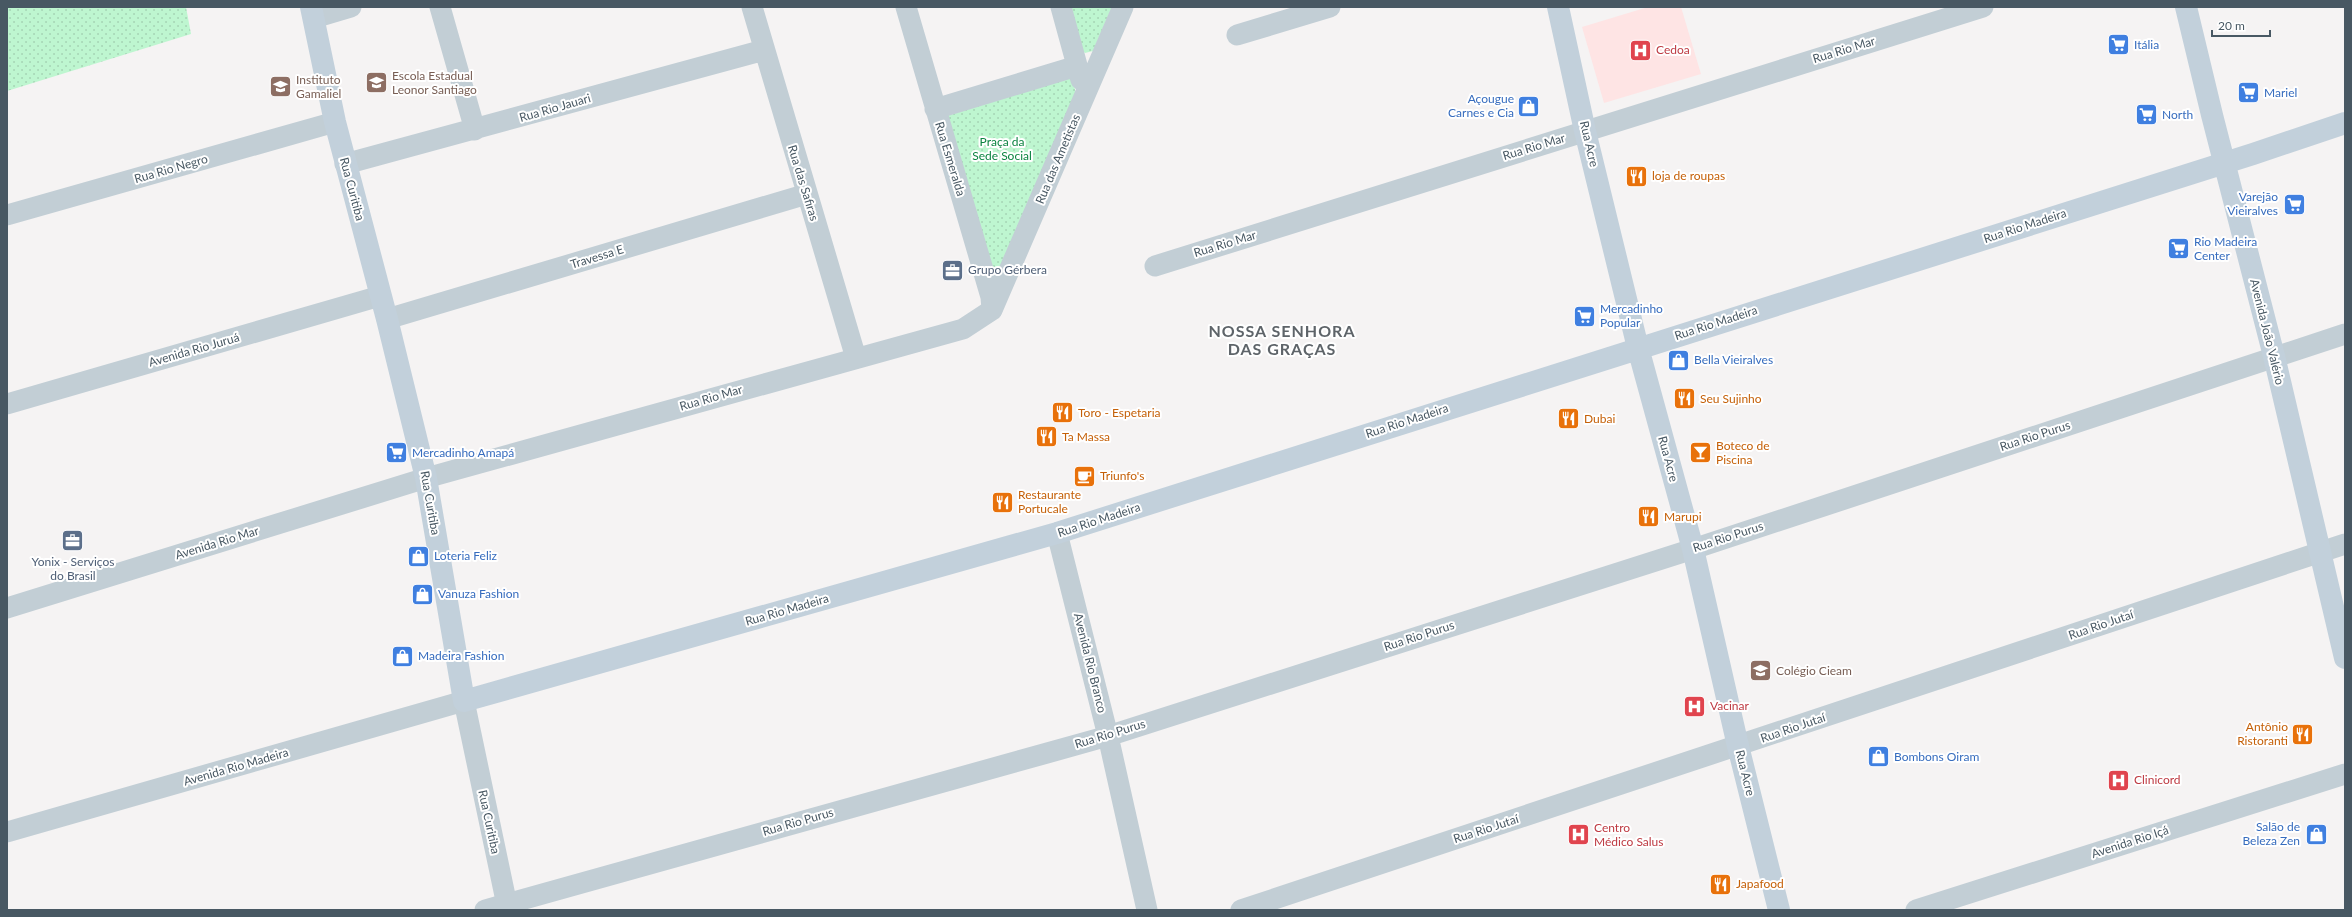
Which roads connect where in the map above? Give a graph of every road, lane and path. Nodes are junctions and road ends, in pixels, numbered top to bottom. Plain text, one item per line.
1 (351, 7) edge
2 (440, 7) edge
3 (752, 7) edge
4 (906, 7) edge
5 (1061, 7) edge
6 (1124, 7) edge
7 (1330, 7) edge
8 (1558, 7) edge
9 (1983, 7) edge
10 (2186, 7) edge
11 (312, 12) edge
12 (1237, 34) dead end
13 (764, 50) junction
14 (1077, 66) junction
15 (1085, 96) junction
16 (936, 109) junction
17 (334, 122) junction
18 (2345, 123) edge
19 (475, 130) junction
20 (1585, 131) junction
21 (2224, 163) junction
22 (345, 164) junction
23 (807, 194) junction
24 (7, 215) edge
25 (1155, 266) dead end
26 (380, 296) junction
27 (992, 310) junction
28 (387, 319) junction
29 (2345, 334) edge
30 (1638, 348) junction
31 (2274, 356) junction
32 (856, 358) junction
33 (7, 404) edge
34 (426, 478) junction
35 (1057, 533) junction
36 (2345, 544) edge
37 (1693, 549) junction
38 (2319, 551) junction
39 (7, 608) edge
40 (2345, 658) edge
41 (464, 701) junction
42 (1108, 736) junction
43 (1738, 746) junction
44 (2345, 774) edge
45 (7, 832) edge
46 (507, 907) edge
47 (485, 910) edge
48 (1148, 910) edge
49 (1241, 910) edge
50 (1779, 910) edge
51 (1916, 910) edge

1 - 11 street
2 - 19 street
3 - 13 street, Rua das Safiras
4 - 16 street, Rua Esmeralda
5 - 14 street
6 - 15 street, Rua das Ametistas
7 - 12 street
8 - 20 street, Rua Acre
9 - 20 street, Rua Rio Mar
10 - 21 street, Avenida João Valério
11 - 17 street, Rua Curitiba
13 - 19 street, Rua Rio Jauari
13 - 23 street, Rua das Safiras
14 - 15 street
14 - 16 street
15 - 27 street, Rua das Ametistas
16 - 27 street, Rua Esmeralda
17 - 22 street, Rua Curitiba
17 - 24 street, Rua Rio Negro
18 - 21 street, Rua Rio Madeira
19 - 22 street, Rua Rio Jauari
20 - 25 street, Rua Rio Mar
20 - 30 street, Rua Acre
21 - 30 street, Rua Rio Madeira
21 - 31 street, Avenida João Valério
22 - 26 street, Rua Curitiba
23 - 28 street, Travessa E
23 - 32 street, Rua das Safiras
26 - 28 street, Rua Curitiba
26 - 33 street, Avenida Rio Juruá
27 - 32 street, Rua Rio Mar
28 - 34 street, Rua Curitiba
29 - 31 street, Rua Rio Purus
30 - 35 street, Rua Rio Madeira
30 - 37 street, Rua Acre
31 - 37 street, Rua Rio Purus
31 - 38 street, Avenida João Valério
32 - 34 street, Rua Rio Mar
34 - 39 street, Avenida Rio Mar
34 - 41 street, Rua Curitiba
35 - 41 street, Rua Rio Madeira
35 - 42 street, Avenida Rio Branco
36 - 38 street, Rua Rio Jutaí
37 - 42 street, Rua Rio Purus
37 - 43 street, Rua Acre
38 - 40 street, Avenida João Valério
38 - 43 street, Rua Rio Jutaí
41 - 45 street, Avenida Rio Madeira
41 - 46 street, Rua Curitiba
42 - 46 street, Rua Rio Purus
42 - 48 street, Avenida Rio Branco
43 - 49 street, Rua Rio Jutaí
43 - 50 street, Rua Acre
44 - 51 street, Avenida Rio Içá
46 - 47 street, Rua Rio Purus

